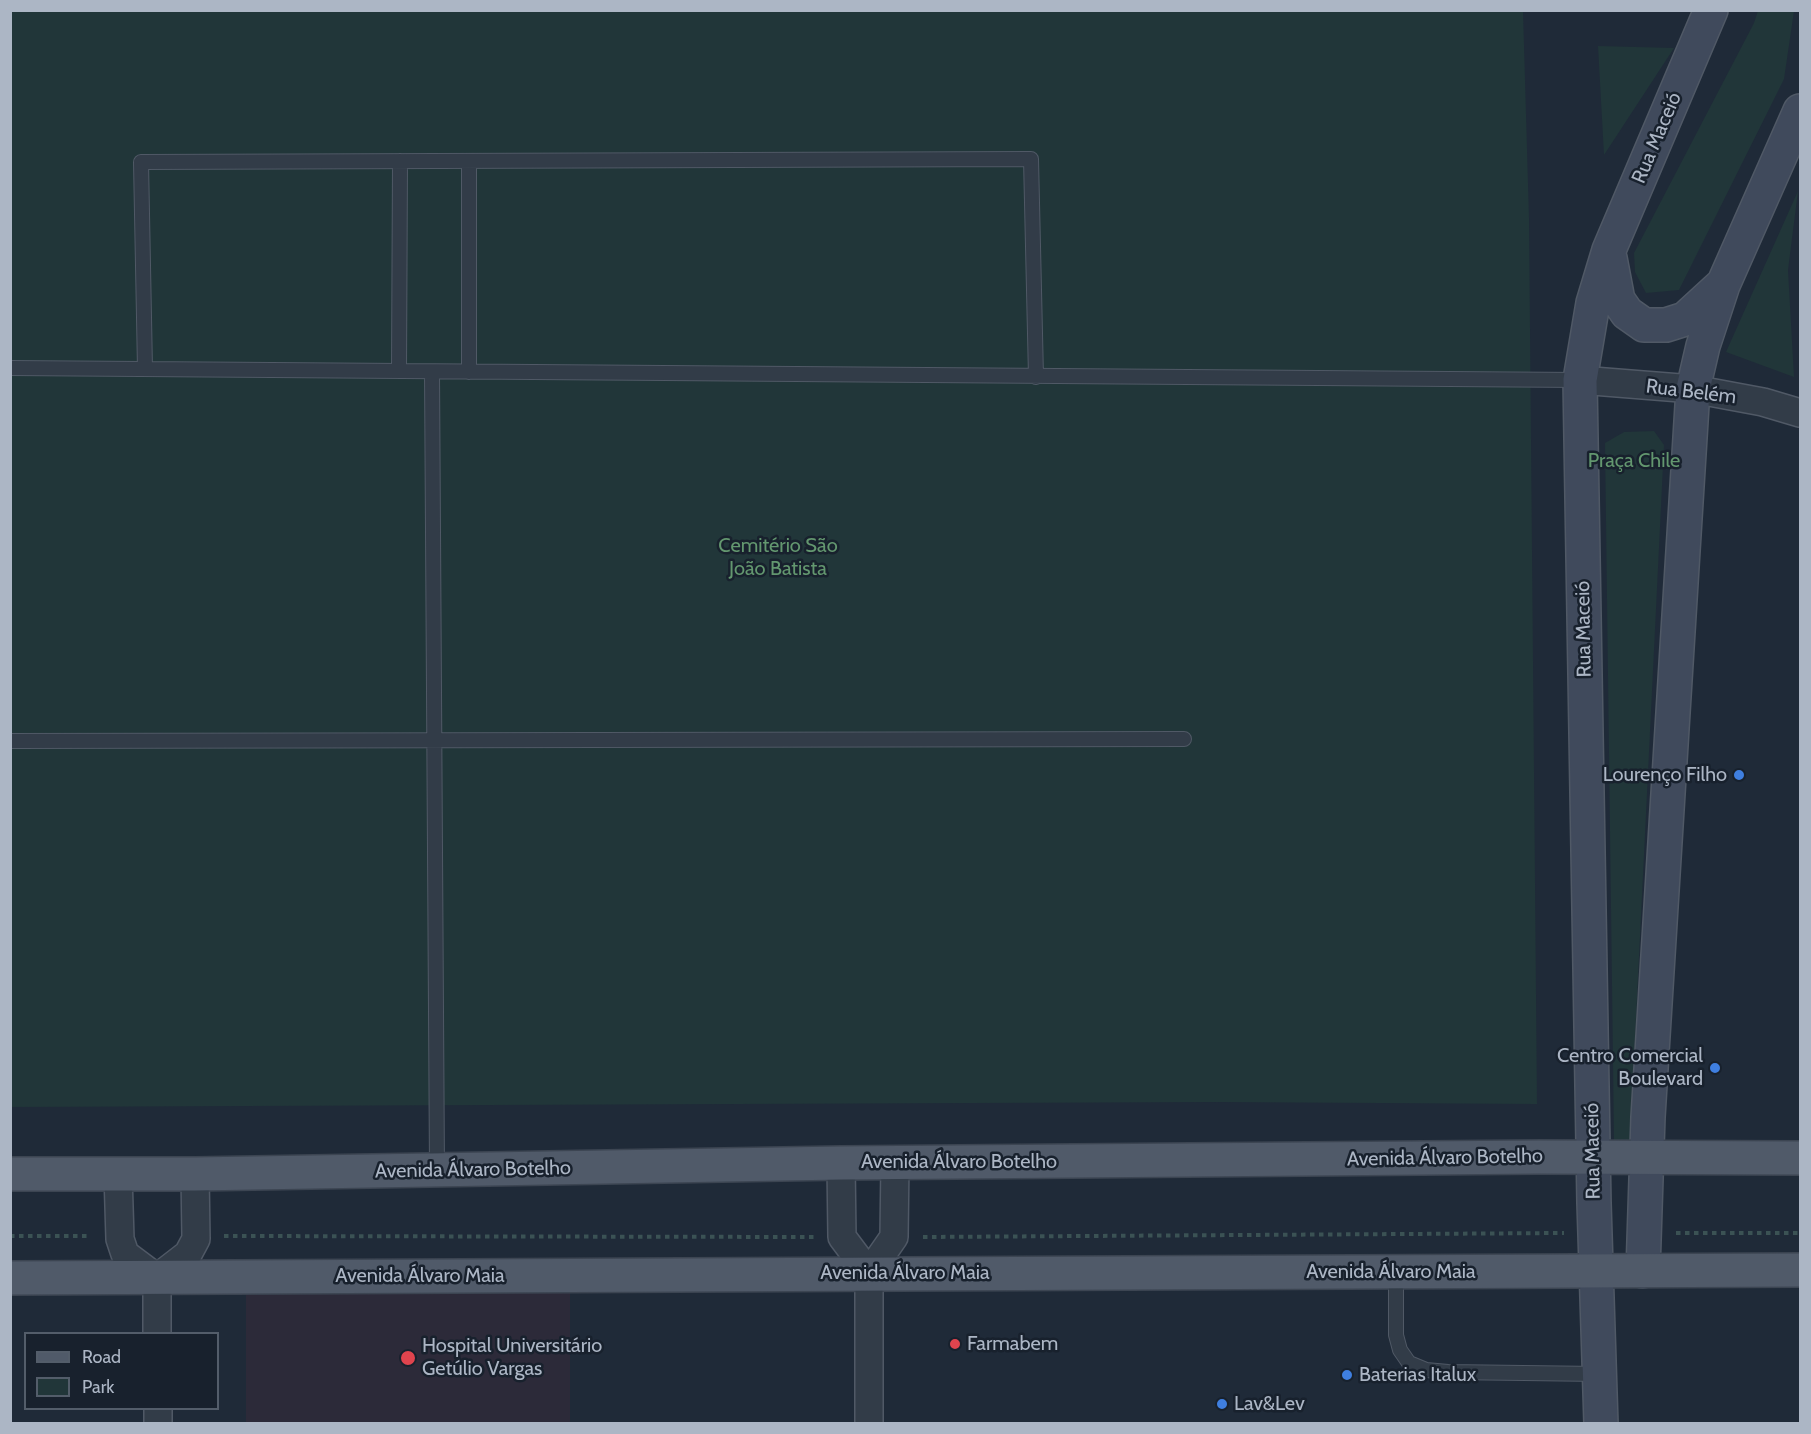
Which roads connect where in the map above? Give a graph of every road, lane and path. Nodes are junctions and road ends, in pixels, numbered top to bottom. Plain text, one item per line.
1 (1711, 10) edge
2 (1800, 111) edge
3 (400, 161) junction
4 (469, 161) junction
5 (1609, 250) junction
6 (1723, 285) junction
7 (10, 368) edge
8 (145, 369) junction
9 (399, 371) junction
10 (432, 372) junction
11 (469, 372) junction
12 (1036, 376) junction
13 (1580, 380) junction
14 (1693, 389) junction
15 (1800, 413) edge
16 (435, 739) junction
17 (1184, 739) dead end
18 (10, 741) edge
19 (1593, 1157) junction
20 (1646, 1158) junction
21 (1800, 1158) edge
22 (841, 1163) junction
23 (895, 1163) junction
24 (437, 1170) junction
25 (10, 1174) edge
26 (118, 1174) junction
27 (195, 1174) junction
28 (1800, 1270) edge
29 (1643, 1271) junction
30 (1396, 1272) junction
31 (1597, 1272) junction
32 (869, 1273) junction
33 (10, 1278) edge
34 (157, 1278) junction
35 (158, 1332) edge
36 (1599, 1374) junction
37 (869, 1424) edge
38 (1600, 1424) edge

1 - 5 main road, Rua Maceió
2 - 6 main road
3 - 4 lane
3 - 8 lane
3 - 9 lane
4 - 11 lane
4 - 12 lane
5 - 6 main road
5 - 13 main road, Rua Maceió
6 - 14 main road
7 - 8 lane
8 - 9 lane
9 - 10 lane
10 - 11 lane
10 - 16 lane
11 - 12 lane
12 - 13 lane
13 - 14 street, Rua Belém
13 - 19 main road, Rua Maceió
14 - 15 street, Rua Belém
14 - 20 main road
16 - 17 lane
16 - 18 lane
16 - 24 lane
19 - 20 main road, Avenida Álvaro Botelho
19 - 23 main road, Avenida Álvaro Botelho
19 - 31 main road, Rua Maceió
20 - 21 main road, Avenida Álvaro Botelho
20 - 29 main road
22 - 23 main road, Avenida Álvaro Botelho
22 - 24 main road, Avenida Álvaro Botelho
22 - 32 street
23 - 32 street
24 - 27 main road, Avenida Álvaro Botelho
25 - 26 main road
26 - 27 main road, Avenida Álvaro Botelho
26 - 34 street
27 - 34 street
28 - 29 main road, Avenida Álvaro Maia
29 - 31 main road, Avenida Álvaro Maia
30 - 31 main road, Avenida Álvaro Maia
30 - 32 main road, Avenida Álvaro Maia
30 - 36 lane
31 - 36 main road, Rua Maceió
32 - 34 main road, Avenida Álvaro Maia
32 - 37 street
33 - 34 main road, Avenida Álvaro Maia
34 - 35 street
36 - 38 main road, Rua Maceió

